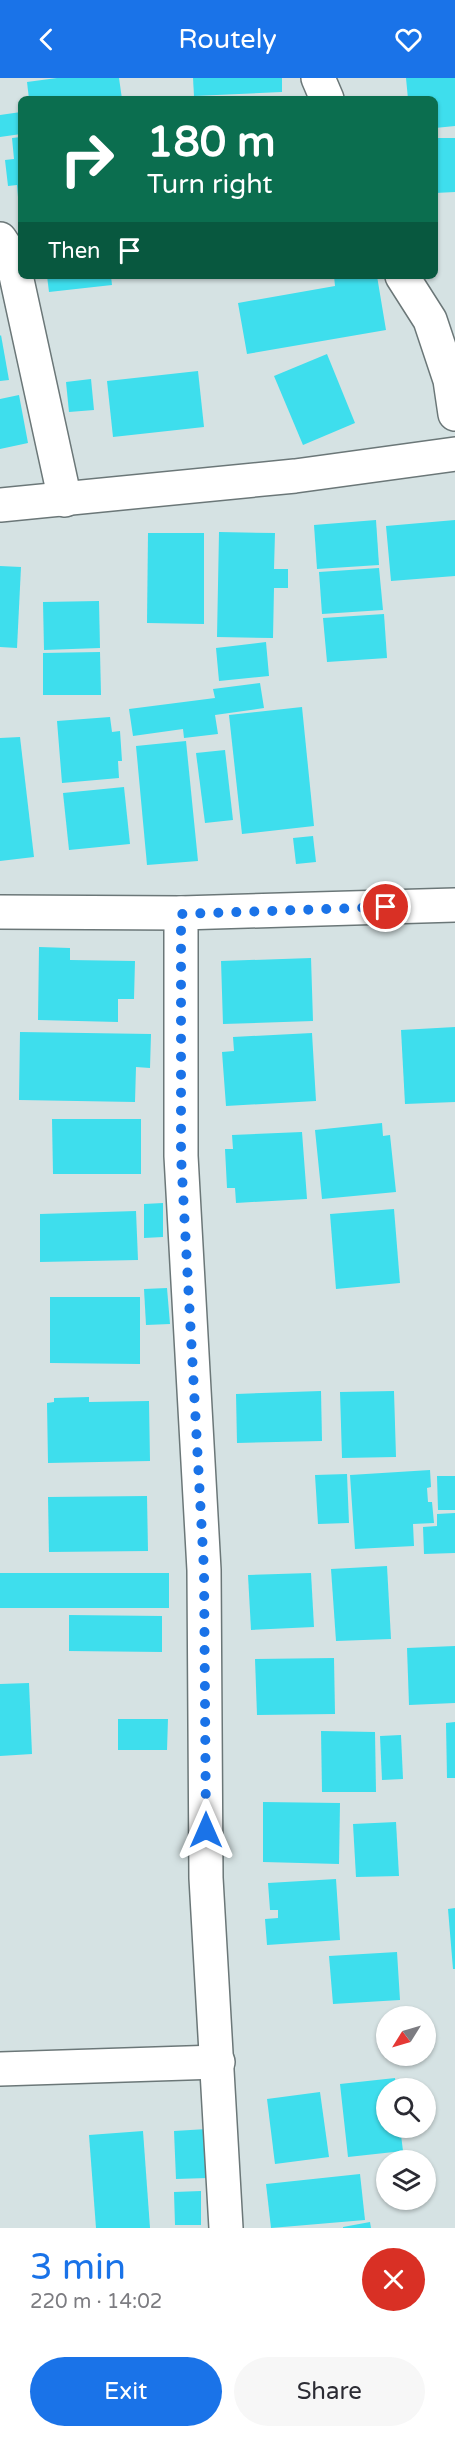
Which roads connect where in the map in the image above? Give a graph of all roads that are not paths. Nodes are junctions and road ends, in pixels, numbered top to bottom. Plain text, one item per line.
1 (318, 78) edge
2 (326, 96) edge
3 (0, 239) edge
4 (405, 279) edge
5 (443, 319) edge
6 (455, 414) edge
7 (455, 454) edge
8 (65, 500) junction
9 (0, 505) edge
10 (455, 905) edge
11 (0, 912) edge
12 (181, 914) junction
13 (218, 2062) junction
14 (0, 2069) edge
15 (226, 2228) edge

1 - 2 street
3 - 8 street
4 - 5 street
5 - 6 street
7 - 8 street
8 - 9 street
10 - 12 street
11 - 12 street
12 - 13 street
13 - 14 street
13 - 15 street

